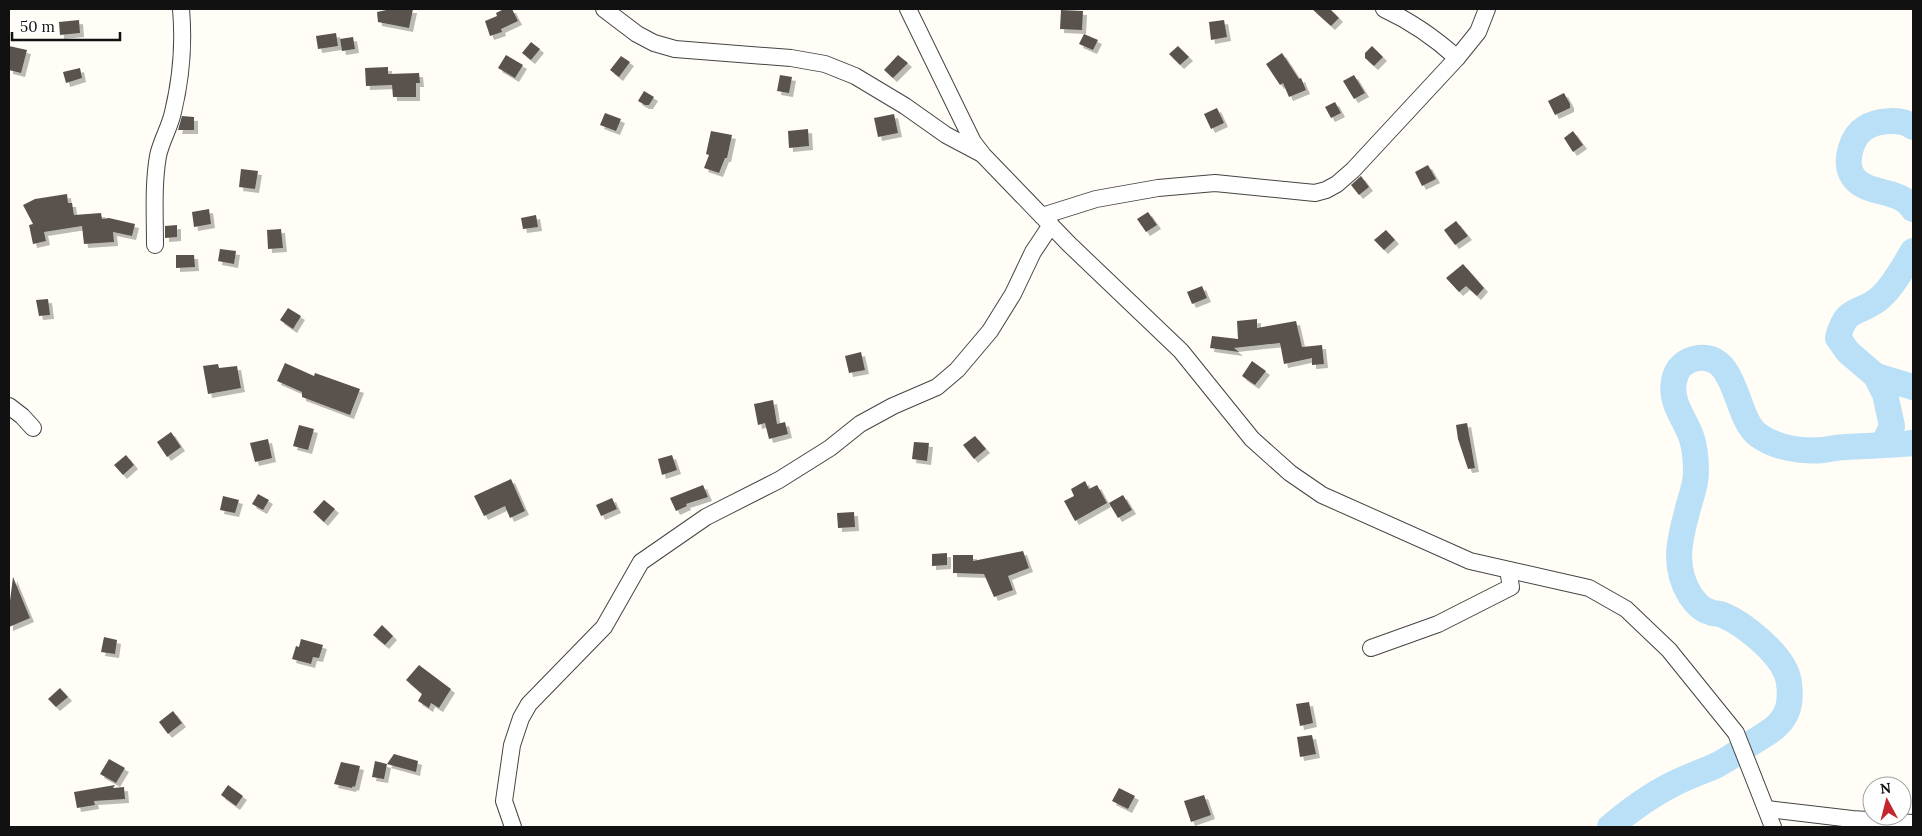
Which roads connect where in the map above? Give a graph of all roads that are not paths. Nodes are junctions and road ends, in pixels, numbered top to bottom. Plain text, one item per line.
1 (181, 9) edge
2 (604, 9) edge
3 (908, 9) edge
4 (1384, 9) edge
5 (1486, 9) edge
6 (1457, 58) junction
7 (983, 155) junction
8 (1046, 220) junction
9 (155, 245) dead end
10 (9, 406) edge
11 (33, 428) dead end
12 (1508, 570) junction
13 (1371, 648) dead end
14 (1767, 809) junction
15 (1913, 823) edge
16 (513, 827) edge
17 (1773, 827) edge

1 - 9 street
2 - 7 street
3 - 7 street
4 - 6 street
5 - 6 street
6 - 8 street
7 - 8 street
8 - 12 street
8 - 16 street
10 - 11 street
12 - 13 street
12 - 14 street
14 - 15 street
14 - 17 street

